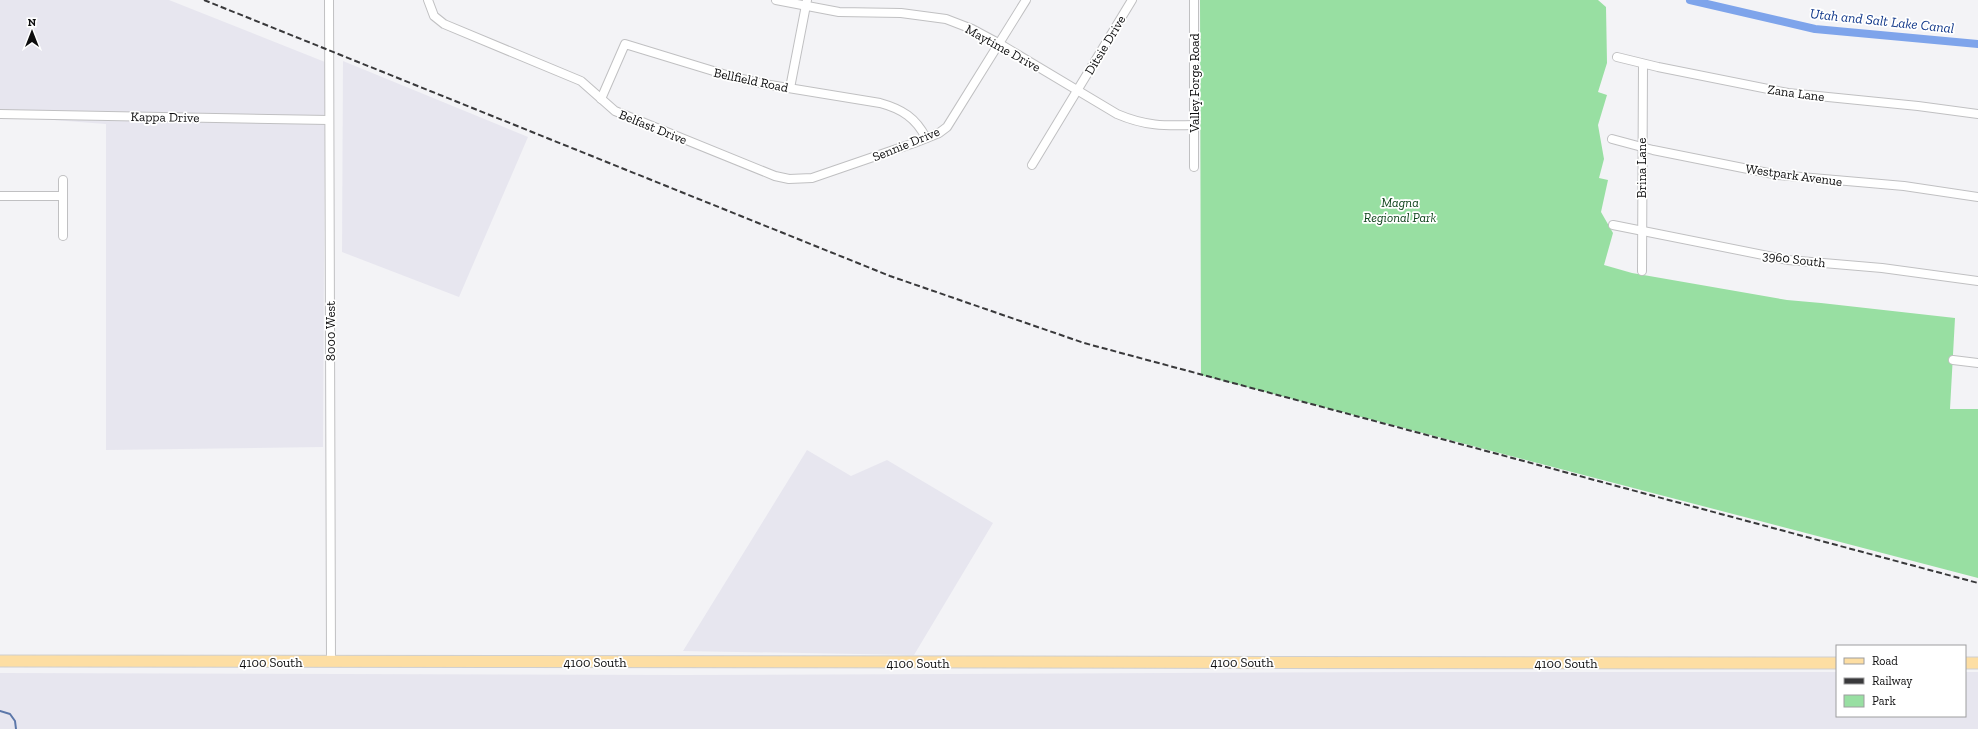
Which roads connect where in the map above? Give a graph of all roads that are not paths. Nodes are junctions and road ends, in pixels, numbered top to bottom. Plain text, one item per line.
1 (328, 0) edge
2 (428, 0) edge
3 (776, 0) edge
4 (1026, 0) edge
5 (1132, 0) edge
6 (1194, 0) edge
7 (807, 3) edge
8 (1000, 44) junction
9 (1617, 57) dead end
10 (1643, 64) junction
11 (790, 88) junction
12 (1078, 90) junction
13 (601, 99) junction
14 (0, 114) edge
15 (1978, 114) edge
16 (329, 120) junction
17 (1194, 125) junction
18 (926, 138) junction
19 (1612, 140) dead end
20 (1641, 147) junction
21 (1032, 165) dead end
22 (1194, 167) dead end
23 (789, 179) joint
24 (63, 180) dead end
25 (0, 196) edge
26 (63, 196) junction
27 (1978, 197) edge
28 (1613, 225) dead end
29 (1642, 232) junction
30 (63, 236) dead end
31 (1642, 271) dead end
32 (1978, 281) edge
33 (1953, 360) dead end
34 (1978, 363) edge
35 (0, 661) edge
36 (331, 662) junction
37 (1836, 663) edge
38 (1966, 663) edge
39 (1978, 663) edge

1 - 16 street, 8000 West
2 - 13 street, Belfast Drive
3 - 7 street, Maytime Drive
4 - 8 street, Sennie Drive
5 - 12 street, Ditsie Drive
6 - 17 street, Valley Forge Road
7 - 8 street, Maytime Drive
7 - 11 street
8 - 12 street, Maytime Drive
8 - 18 street, Sennie Drive
9 - 10 street, Zana Lane
10 - 15 street, Zana Lane
10 - 20 street, Brina Lane
11 - 13 street, Bellfield Road
11 - 18 street, Bellfield Road
12 - 17 street, Maytime Drive
12 - 21 street, Ditsie Drive
13 - 23 street, Belfast Drive
14 - 16 street, Kappa Drive
16 - 36 street, 8000 West
17 - 22 street, Valley Forge Road
18 - 23 street, Sennie Drive
19 - 20 street, Westpark Avenue
20 - 27 street, Westpark Avenue
20 - 29 street, Brina Lane
24 - 26 street
25 - 26 street
26 - 30 street
28 - 29 street, 3960 South
29 - 31 street, Brina Lane
29 - 32 street, 3960 South
33 - 34 street
35 - 36 main road, 4100 South
36 - 37 main road, 4100 South
38 - 39 main road

